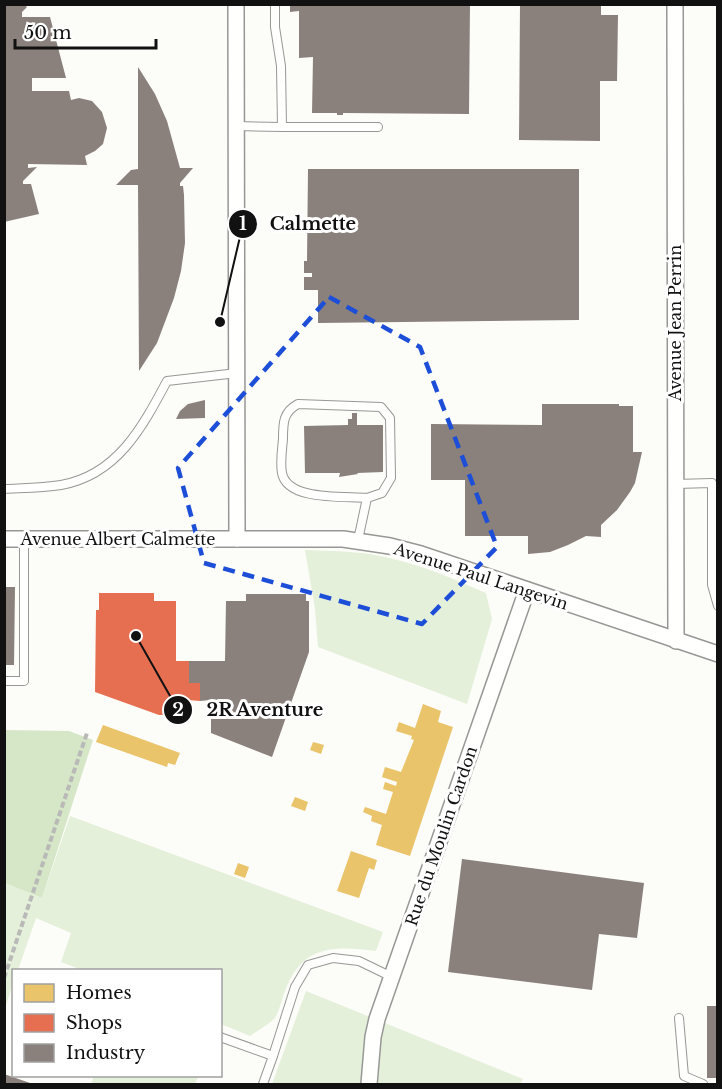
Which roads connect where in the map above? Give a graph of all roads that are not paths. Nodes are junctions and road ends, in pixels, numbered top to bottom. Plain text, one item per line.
1 (236, 4) edge
2 (275, 4) edge
3 (675, 4) edge
4 (236, 126) junction
5 (282, 127) junction
6 (378, 127) dead end
7 (237, 374) junction
8 (676, 484) junction
9 (4, 489) edge
10 (367, 498) junction
11 (4, 539) edge
12 (24, 539) junction
13 (237, 539) junction
14 (358, 540) junction
15 (527, 590) junction
16 (717, 606) edge
17 (676, 641) junction
18 (717, 654) edge
19 (4, 681) edge
20 (392, 977) junction
21 (679, 1018) dead end
22 (222, 1038) edge
23 (273, 1056) junction
24 (263, 1084) edge
25 (369, 1084) edge
26 (703, 1084) edge

1 - 4 street, Avenue Albert Calmette
2 - 5 lane
3 - 8 street, Avenue Jean Perrin
4 - 5 lane
4 - 7 street, Avenue Albert Calmette
5 - 6 lane
7 - 9 lane
7 - 13 street, Avenue Albert Calmette
8 - 16 lane
8 - 17 street, Avenue Jean Perrin
10 - 10 lane
10 - 14 lane
11 - 12 street, Avenue Albert Calmette
12 - 13 street, Avenue Albert Calmette
12 - 19 lane
13 - 14 street, Avenue Paul Langevin
14 - 15 street, Avenue Paul Langevin
15 - 17 street, Avenue Paul Langevin
15 - 20 street, Rue du Moulin Cardon
17 - 18 street, Avenue Paul Langevin
20 - 23 lane
20 - 25 street, Rue du Moulin Cardon
21 - 26 lane
22 - 23 lane
23 - 24 lane

